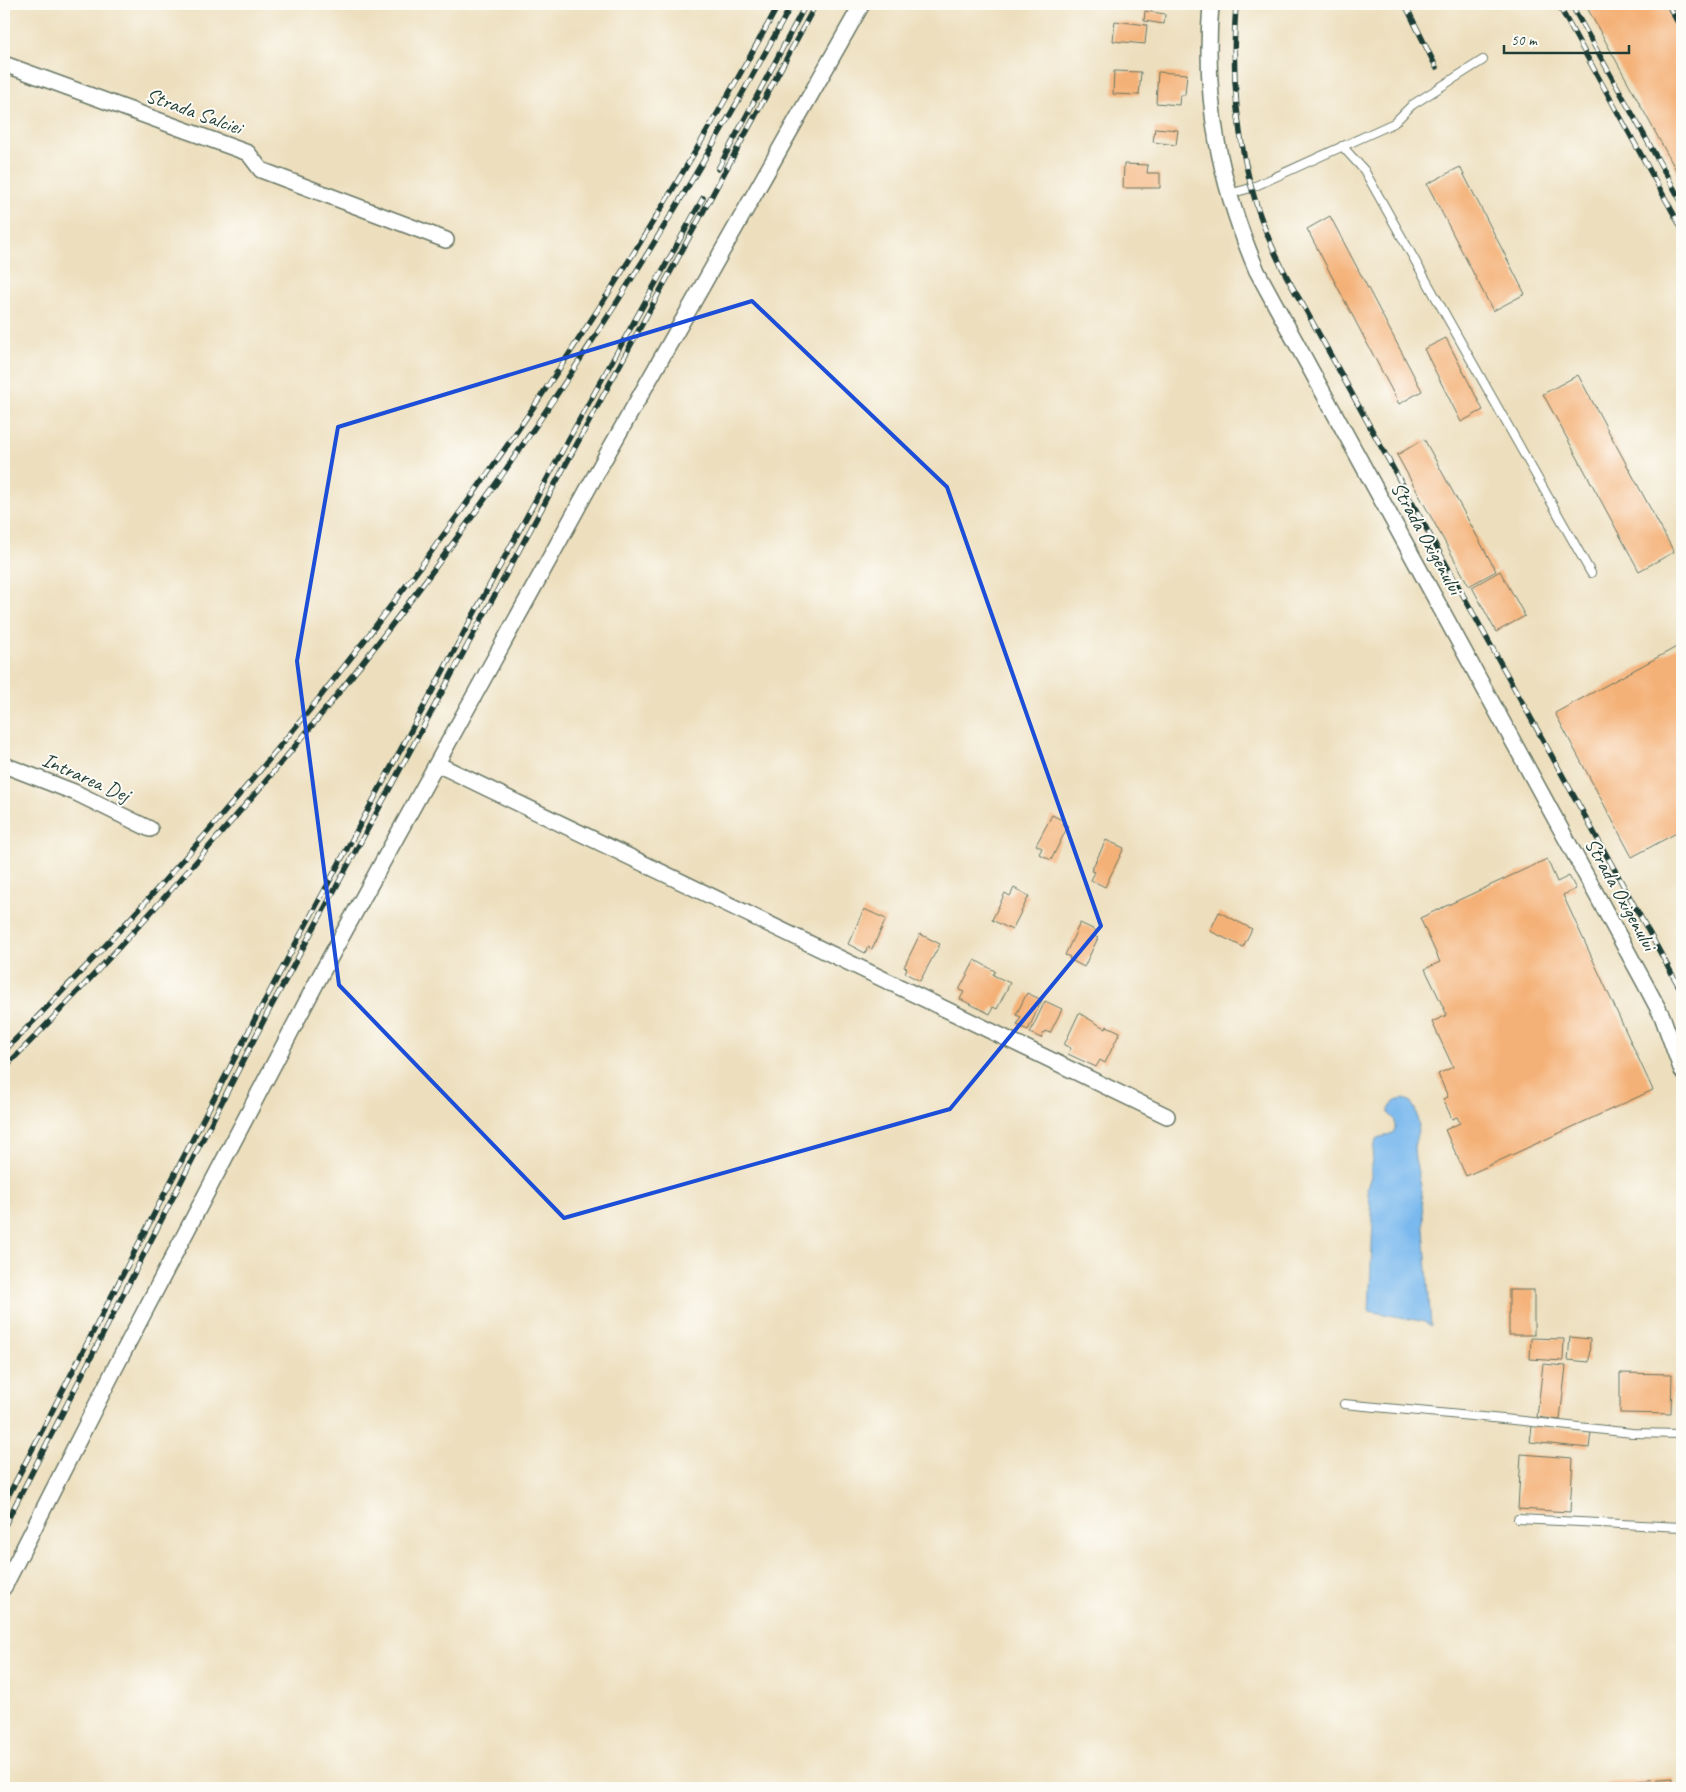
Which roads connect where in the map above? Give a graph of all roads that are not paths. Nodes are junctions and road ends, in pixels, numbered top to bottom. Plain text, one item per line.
1 (862, 4) edge
2 (1211, 4) edge
3 (1483, 60) dead end
4 (4, 64) edge
5 (1342, 146) junction
6 (1229, 194) junction
7 (446, 240) dead end
8 (1591, 573) dead end
9 (437, 764) junction
10 (4, 765) edge
11 (150, 829) dead end
12 (1682, 1071) edge
13 (1167, 1116) dead end
14 (1344, 1404) dead end
15 (1682, 1434) edge
16 (1518, 1519) dead end
17 (1682, 1527) edge
18 (4, 1587) edge

1 - 9 street
2 - 6 street, Strada Oxigenului
3 - 5 lane
4 - 7 street, Strada Salciei
5 - 6 lane
5 - 8 lane
6 - 12 street, Strada Oxigenului
9 - 13 street
9 - 18 street
10 - 11 street, Intrarea Dej
14 - 15 lane
16 - 17 lane

